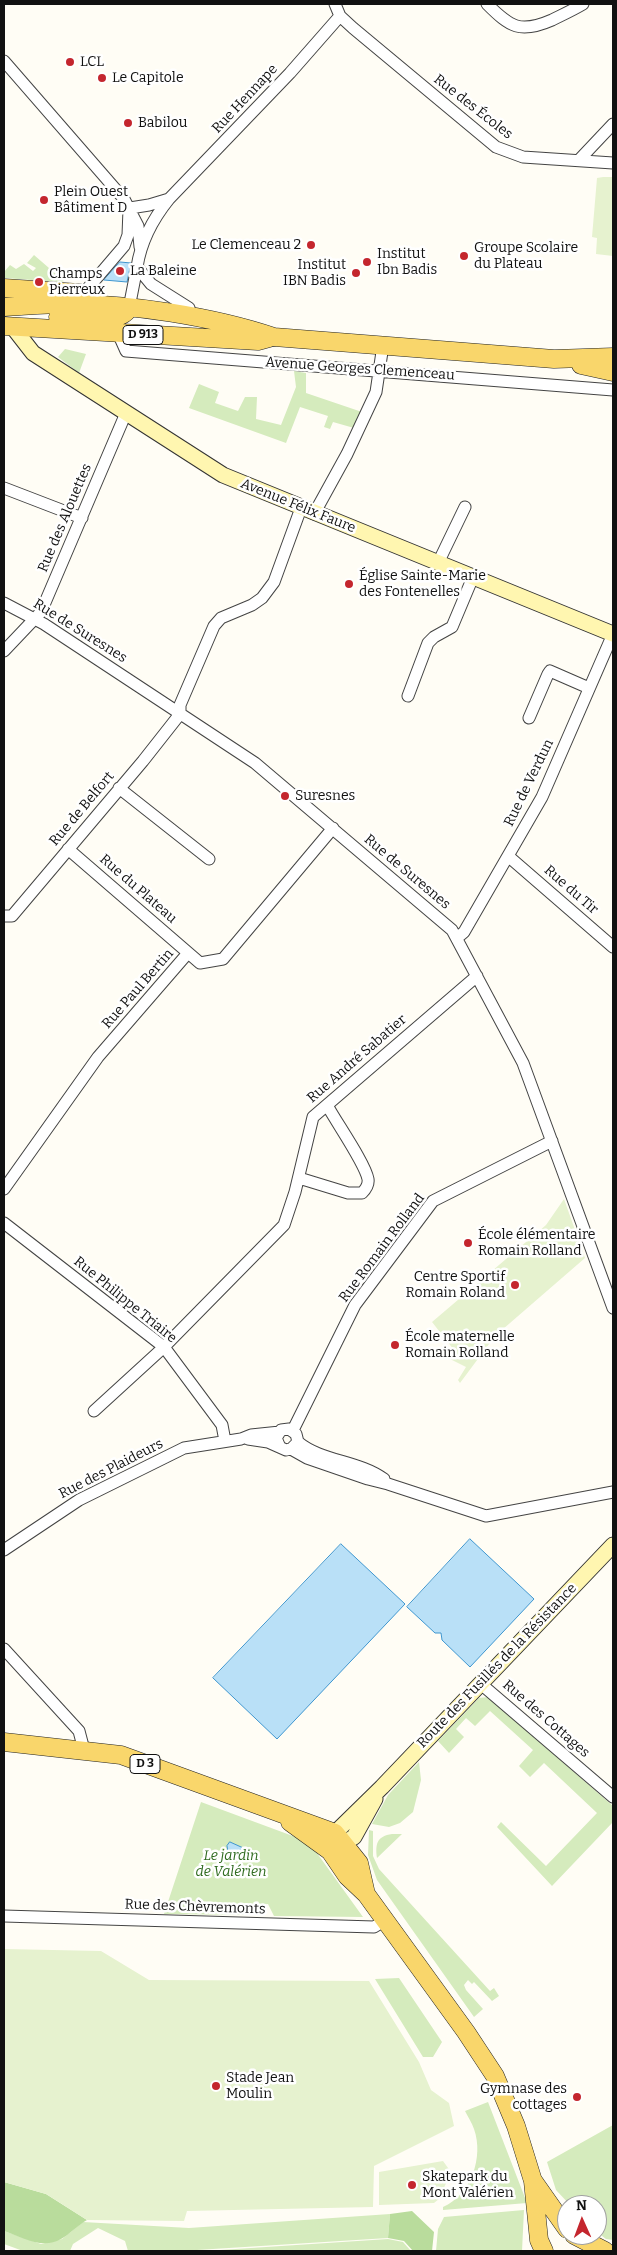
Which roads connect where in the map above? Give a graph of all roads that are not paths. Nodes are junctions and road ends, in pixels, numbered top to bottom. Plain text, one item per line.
1 (335, 4) edge
2 (487, 4) edge
3 (583, 4) edge
4 (340, 16) junction
5 (4, 61) edge
6 (613, 124) edge
7 (578, 160) junction
8 (613, 163) edge
9 (169, 199) junction
10 (130, 208) junction
11 (140, 249) junction
12 (137, 267) junction
13 (7, 288) edge
14 (83, 294) junction
15 (130, 304) junction
16 (4, 306) edge
17 (189, 308) junction
18 (205, 320) junction
19 (8, 326) edge
20 (118, 333) junction
21 (274, 337) junction
22 (383, 345) junction
23 (613, 357) edge
24 (554, 359) junction
25 (381, 371) junction
26 (613, 372) edge
27 (611, 389) edge
28 (126, 414) junction
29 (4, 488) edge
30 (465, 507) dead end
31 (308, 511) junction
32 (82, 518) junction
33 (438, 564) junction
34 (472, 577) junction
35 (4, 602) edge
36 (36, 619) junction
37 (613, 634) edge
38 (4, 651) edge
39 (589, 688) junction
40 (408, 696) dead end
41 (180, 714) junction
42 (529, 718) dead end
43 (119, 788) junction
44 (333, 828) junction
45 (68, 849) junction
46 (508, 856) junction
47 (209, 859) dead end
48 (4, 916) edge
49 (457, 938) junction
50 (613, 947) edge
51 (188, 953) junction
52 (477, 976) junction
53 (327, 1105) junction
54 (552, 1141) junction
55 (298, 1178) junction
56 (4, 1189) edge
57 (4, 1223) edge
58 (613, 1308) edge
59 (164, 1347) junction
60 (94, 1411) dead end
61 (293, 1430) junction
62 (280, 1432) junction
63 (241, 1439) junction
64 (225, 1441) junction
65 (278, 1445) junction
66 (294, 1446) junction
67 (613, 1492) edge
68 (613, 1545) edge
69 (4, 1550) edge
70 (4, 1649) edge
71 (481, 1684) junction
72 (4, 1742) edge
73 (84, 1750) junction
74 (613, 1796) edge
75 (336, 1843) junction
76 (4, 1916) edge
77 (384, 1921) junction
78 (533, 2181) junction
79 (557, 2216) edge
80 (557, 2232) edge
81 (593, 2245) edge
82 (538, 2248) edge
83 (605, 2251) edge

1 - 4 street
2 - 3 street
4 - 7 street, Rue des Écoles
4 - 9 street, Rue Hennape
5 - 10 street
6 - 7 street
7 - 8 street, Rue des Écoles
9 - 10 street
9 - 11 street, Rue Hennape
10 - 11 street
10 - 14 street
11 - 12 street, Rue Hennape
12 - 15 street, Rue Hennape
12 - 17 street
13 - 14 main road, Avenue Georges Clemenceau / D 913
13 - 16 main road, D 913
14 - 15 main road, Avenue Georges Clemenceau / D 913
15 - 16 main road, Avenue Georges Clemenceau / D 913
15 - 17 main road, Avenue Georges Clemenceau / D 913
15 - 18 main road, Avenue Georges Clemenceau / D 913
15 - 19 main road
16 - 19 main road
17 - 18 main road, Avenue Georges Clemenceau / D 913
18 - 21 main road, Avenue Georges Clemenceau / D 913
19 - 20 main road, Avenue Georges Clemenceau / D 913
19 - 28 street, Avenue Félix Faure
20 - 21 main road, Avenue Georges Clemenceau / D 913
20 - 25 street, Avenue Georges Clemenceau
21 - 22 main road, Avenue Georges Clemenceau / D 913
22 - 24 main road, Avenue Georges Clemenceau / D 913
22 - 25 street
23 - 24 main road, Avenue Georges Clemenceau / D 913
24 - 26 main road, Avenue Georges Clemenceau / D 913
25 - 27 street, Avenue Georges Clemenceau
25 - 31 street
28 - 31 street, Avenue Félix Faure
28 - 32 street, Rue des Alouettes
29 - 32 street
30 - 33 street
31 - 33 street, Avenue Félix Faure
31 - 41 street
32 - 36 street, Rue des Alouettes
33 - 34 street, Avenue Félix Faure
34 - 37 street, Avenue Félix Faure
34 - 40 street
35 - 36 street, Rue de Suresnes
36 - 38 street, Rue des Alouettes
36 - 41 street, Rue de Suresnes
37 - 39 street, Rue de Verdun
39 - 42 street
39 - 46 street, Rue de Verdun
41 - 43 street, Rue de Belfort
41 - 44 street, Rue de Suresnes
43 - 45 street, Rue de Belfort
43 - 47 street
44 - 49 street, Rue de Suresnes
44 - 51 street, Rue Paul Bertin
45 - 48 street, Rue de Belfort
45 - 51 street, Rue du Plateau
46 - 49 street, Rue de Verdun
46 - 50 street, Rue du Tir
49 - 52 street, Rue de Suresnes
51 - 56 street, Rue Paul Bertin
52 - 53 street, Rue André Sabatier
52 - 54 street, Rue de Suresnes
53 - 55 street, Rue André Sabatier
53 - 55 street
54 - 58 street, Rue de Suresnes
54 - 61 street, Rue Romain Rolland
55 - 59 street, Rue André Sabatier
57 - 59 street, Rue Philippe Triaire
59 - 60 street, Rue André Sabatier
59 - 64 street, Rue Philippe Triaire
61 - 62 street
61 - 66 street
62 - 63 street, Rue des Plaideurs
62 - 65 street
63 - 64 street, Rue des Plaideurs
63 - 65 street, Rue des Plaideurs
64 - 69 street, Rue des Plaideurs
65 - 66 street
66 - 67 street
68 - 71 street, Route des Fusillés de la Résistance
70 - 73 street
71 - 74 street, Rue des Cottages
71 - 75 street, Route des Fusillés de la Résistance
72 - 73 main road, D 3
73 - 75 main road, D 3
75 - 77 main road, D 3
76 - 77 street, Rue des Chèvremonts
77 - 78 main road, D 3
78 - 79 main road, D 3
78 - 82 main road, D 3
80 - 82 main road
81 - 83 main road

